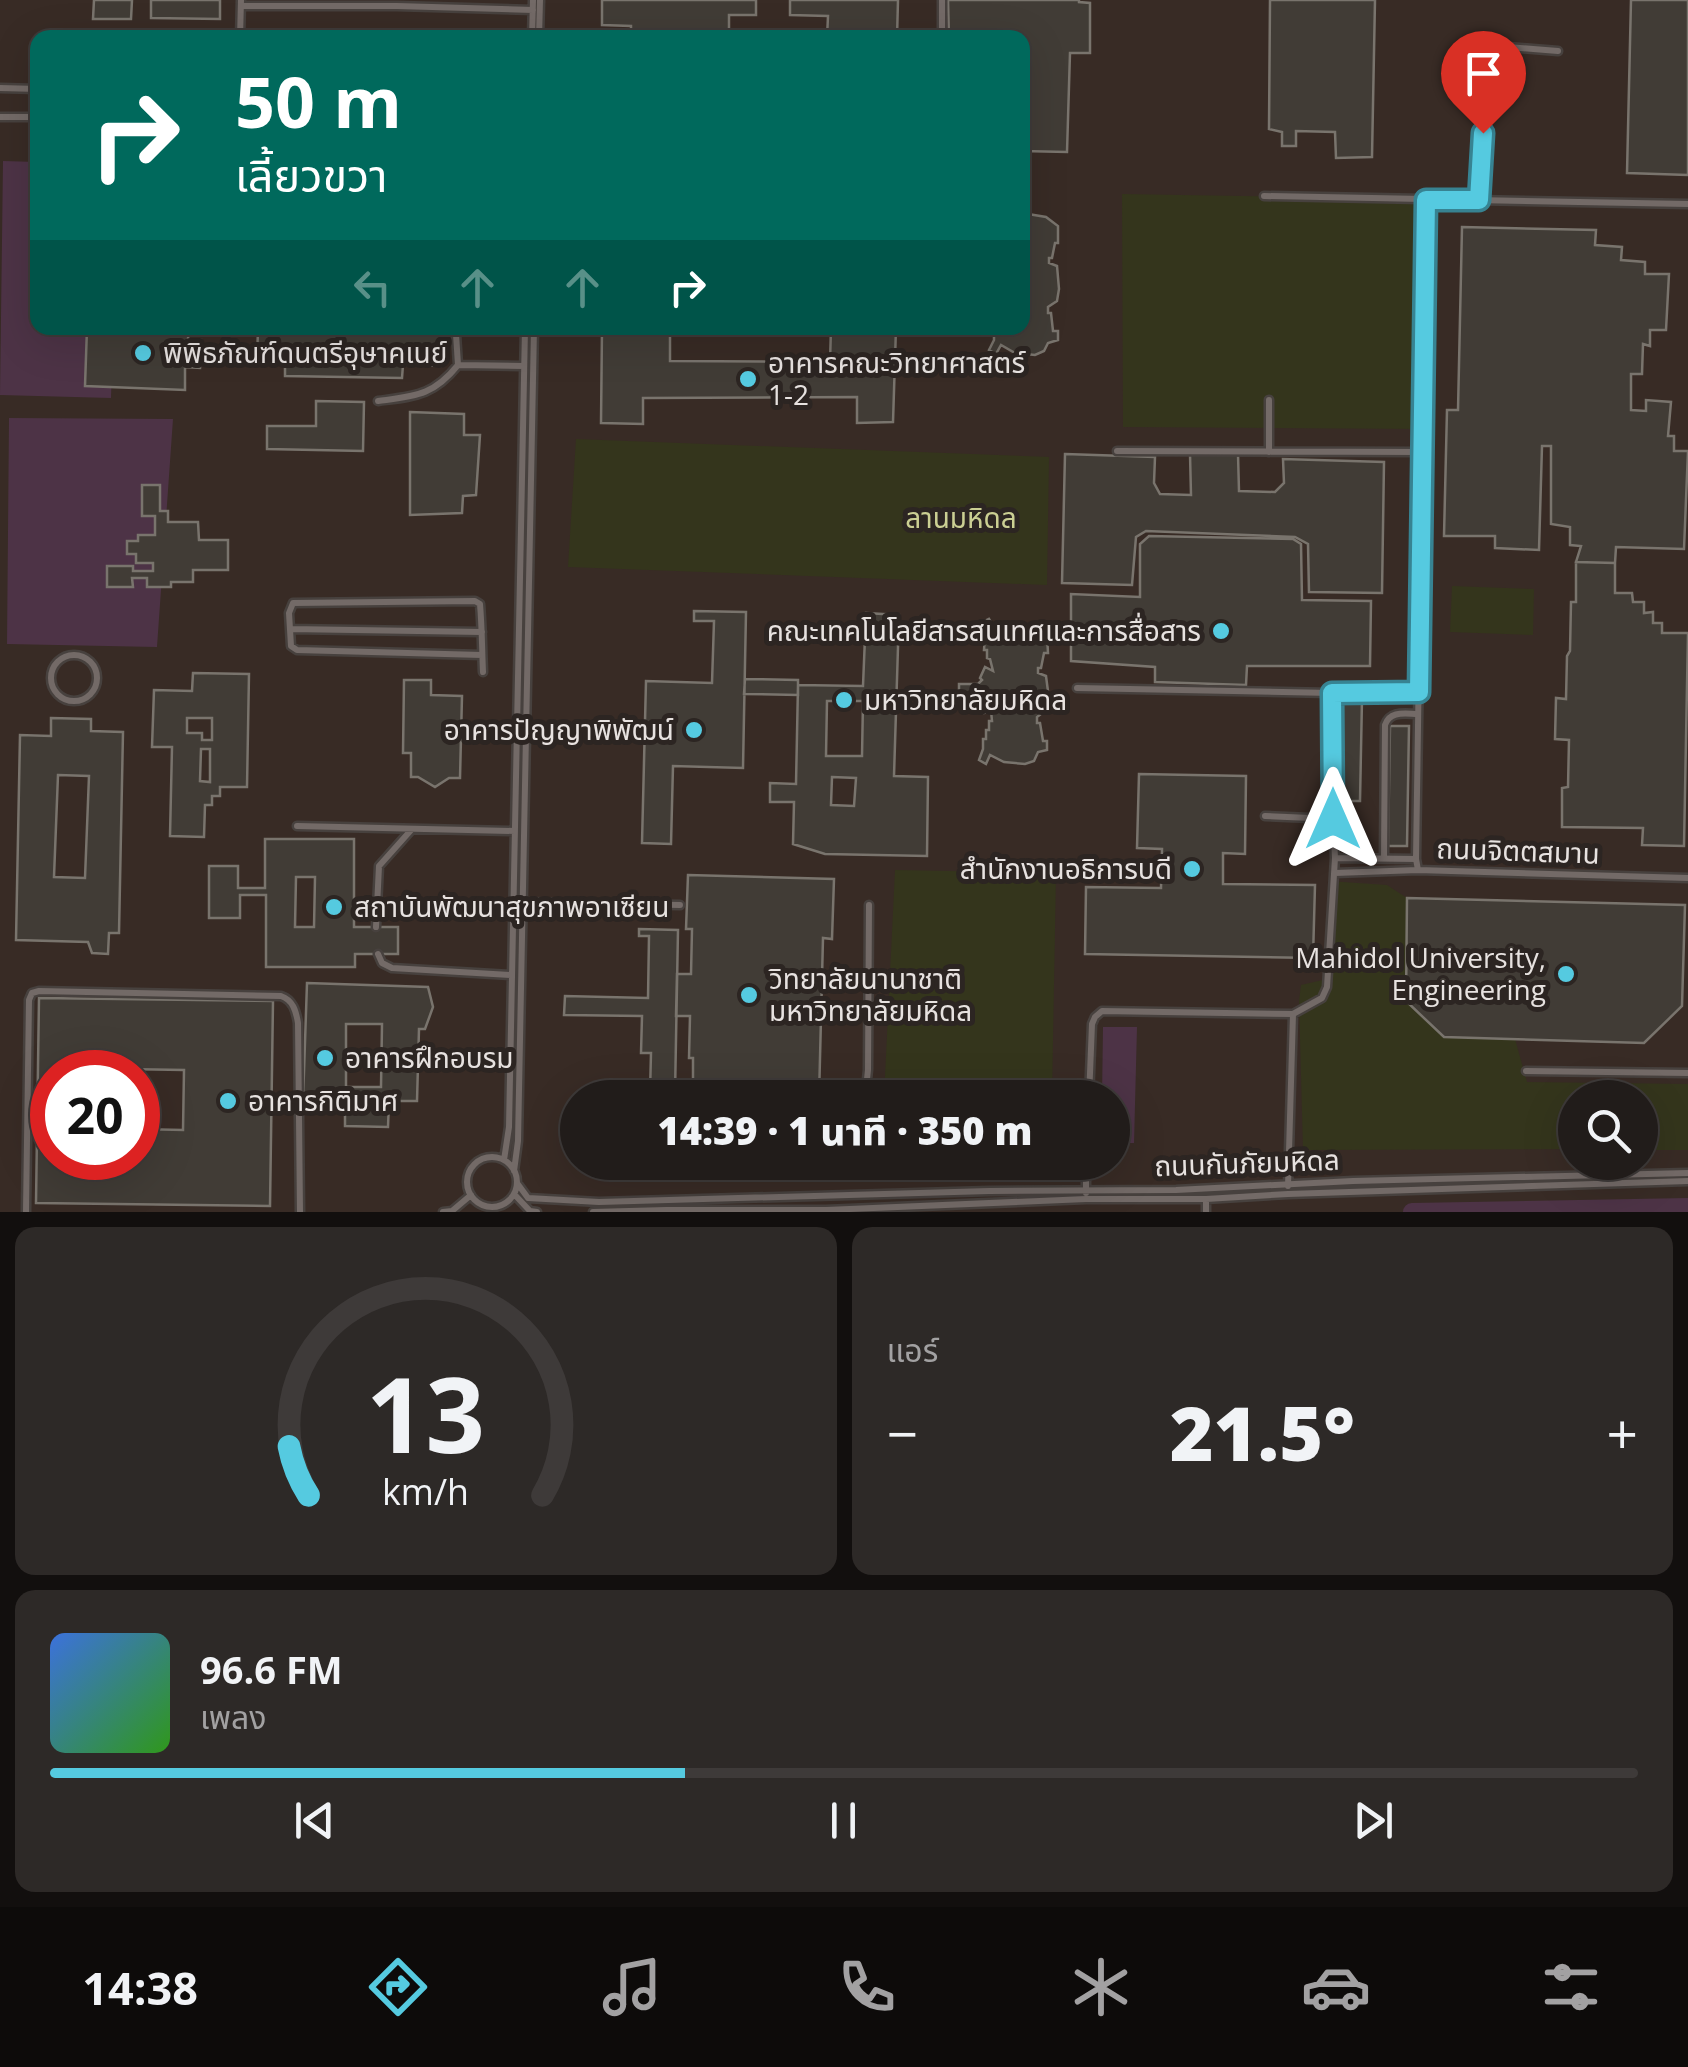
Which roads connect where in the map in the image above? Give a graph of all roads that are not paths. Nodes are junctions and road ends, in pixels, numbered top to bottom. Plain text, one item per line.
1 (536, 0) edge
2 (942, 0) edge
3 (241, 3) edge
4 (443, 4) edge
5 (533, 10) junction
6 (240, 30) edge
7 (535, 30) edge
8 (536, 30) edge
9 (942, 30) edge
10 (1558, 51) dead end
11 (0, 88) edge
12 (30, 89) edge
13 (0, 117) edge
14 (30, 117) edge
15 (1264, 196) dead end
16 (1426, 200) junction
17 (1479, 200) junction
18 (1688, 204) edge
19 (456, 335) edge
20 (526, 335) edge
21 (534, 335) edge
22 (458, 365) junction
23 (524, 366) junction
24 (1269, 400) dead end
25 (378, 401) dead end
26 (1118, 451) dead end
27 (1269, 452) junction
28 (1423, 452) junction
29 (290, 628) junction
30 (482, 632) junction
31 (482, 655) junction
32 (483, 672) dead end
33 (51, 680) joint
34 (1077, 688) dead end
35 (1419, 692) junction
36 (1332, 693) junction
37 (1418, 714) junction
38 (1265, 816) dead end
39 (1333, 819) junction
40 (297, 826) dead end
41 (412, 829) junction
42 (515, 830) junction
43 (1335, 858) junction
44 (1384, 858) junction
45 (1416, 859) junction
46 (1418, 870) junction
47 (1335, 873) junction
48 (1688, 878) edge
49 (518, 902) junction
50 (680, 905) dead end
51 (869, 905) dead end
52 (376, 927) dead end
53 (378, 954) dead end
54 (510, 974) junction
55 (1293, 1014) junction
56 (1526, 1071) dead end
57 (1688, 1072) edge
58 (867, 1080) edge
59 (1090, 1080) edge
60 (504, 1160) junction
61 (514, 1171) junction
62 (1688, 1173) edge
63 (1086, 1180) edge
64 (1688, 1181) edge
65 (517, 1182) junction
66 (1288, 1184) junction
67 (514, 1194) junction
68 (1288, 1194) junction
69 (472, 1195) junction
70 (1086, 1195) junction
71 (1160, 1199) junction
72 (1206, 1200) junction
73 (488, 1209) edge
74 (26, 1212) edge
75 (300, 1212) edge
76 (443, 1212) edge
77 (537, 1212) edge
78 (593, 1212) edge
79 (1161, 1212) edge
80 (1206, 1212) edge

1 - 5 lane
1 - 8 lane
2 - 9 lane
3 - 4 lane
3 - 6 lane
4 - 5 lane
5 - 7 lane
10 - 17 lane
11 - 12 lane
13 - 14 lane
15 - 16 lane
16 - 17 lane
16 - 28 lane, ถนนจิตตสมาน
17 - 18 lane
19 - 22 lane
20 - 23 lane
21 - 49 lane
22 - 23 lane
22 - 25 lane
23 - 42 lane
24 - 27 lane
26 - 27 lane
27 - 28 lane
28 - 35 lane, ถนนจิตตสมาน
29 - 30 lane
29 - 30 lane
29 - 31 lane
30 - 31 lane
31 - 32 lane
33 - 33 lane
34 - 36 lane
35 - 36 lane
35 - 37 lane, ถนนจิตตสมาน
36 - 39 lane
37 - 44 lane
37 - 45 lane, ถนนจิตตสมาน
38 - 39 lane
39 - 43 lane
40 - 41 lane
41 - 42 lane
41 - 52 lane
42 - 49 lane
43 - 44 lane
43 - 47 lane
44 - 45 lane
45 - 46 lane, ถนนจิตตสมาน
46 - 47 lane
46 - 48 lane, ถนนจิตตสมาน
47 - 55 lane
49 - 50 lane
49 - 54 lane
49 - 61 lane
51 - 58 lane
53 - 54 lane
54 - 60 lane
55 - 59 lane
55 - 66 lane
56 - 57 lane
60 - 61 lane
60 - 69 lane
61 - 65 lane
62 - 66 lane, ถนนกันภัยมหิดล
63 - 70 lane
64 - 68 lane, ถนนกันภัยมหิดล
65 - 67 lane
65 - 70 lane, ถนนกันภัยมหิดล
66 - 68 lane
66 - 70 lane, ถนนกันภัยมหิดล
67 - 73 lane
67 - 77 lane
68 - 72 lane, ถนนกันภัยมหิดล
69 - 73 lane
69 - 76 lane
70 - 71 lane, ถนนกันภัยมหิดล
70 - 78 lane, ถนนกันภัยมหิดล
71 - 72 lane, ถนนกันภัยมหิดล
71 - 79 lane
72 - 80 lane
74 - 75 lane

